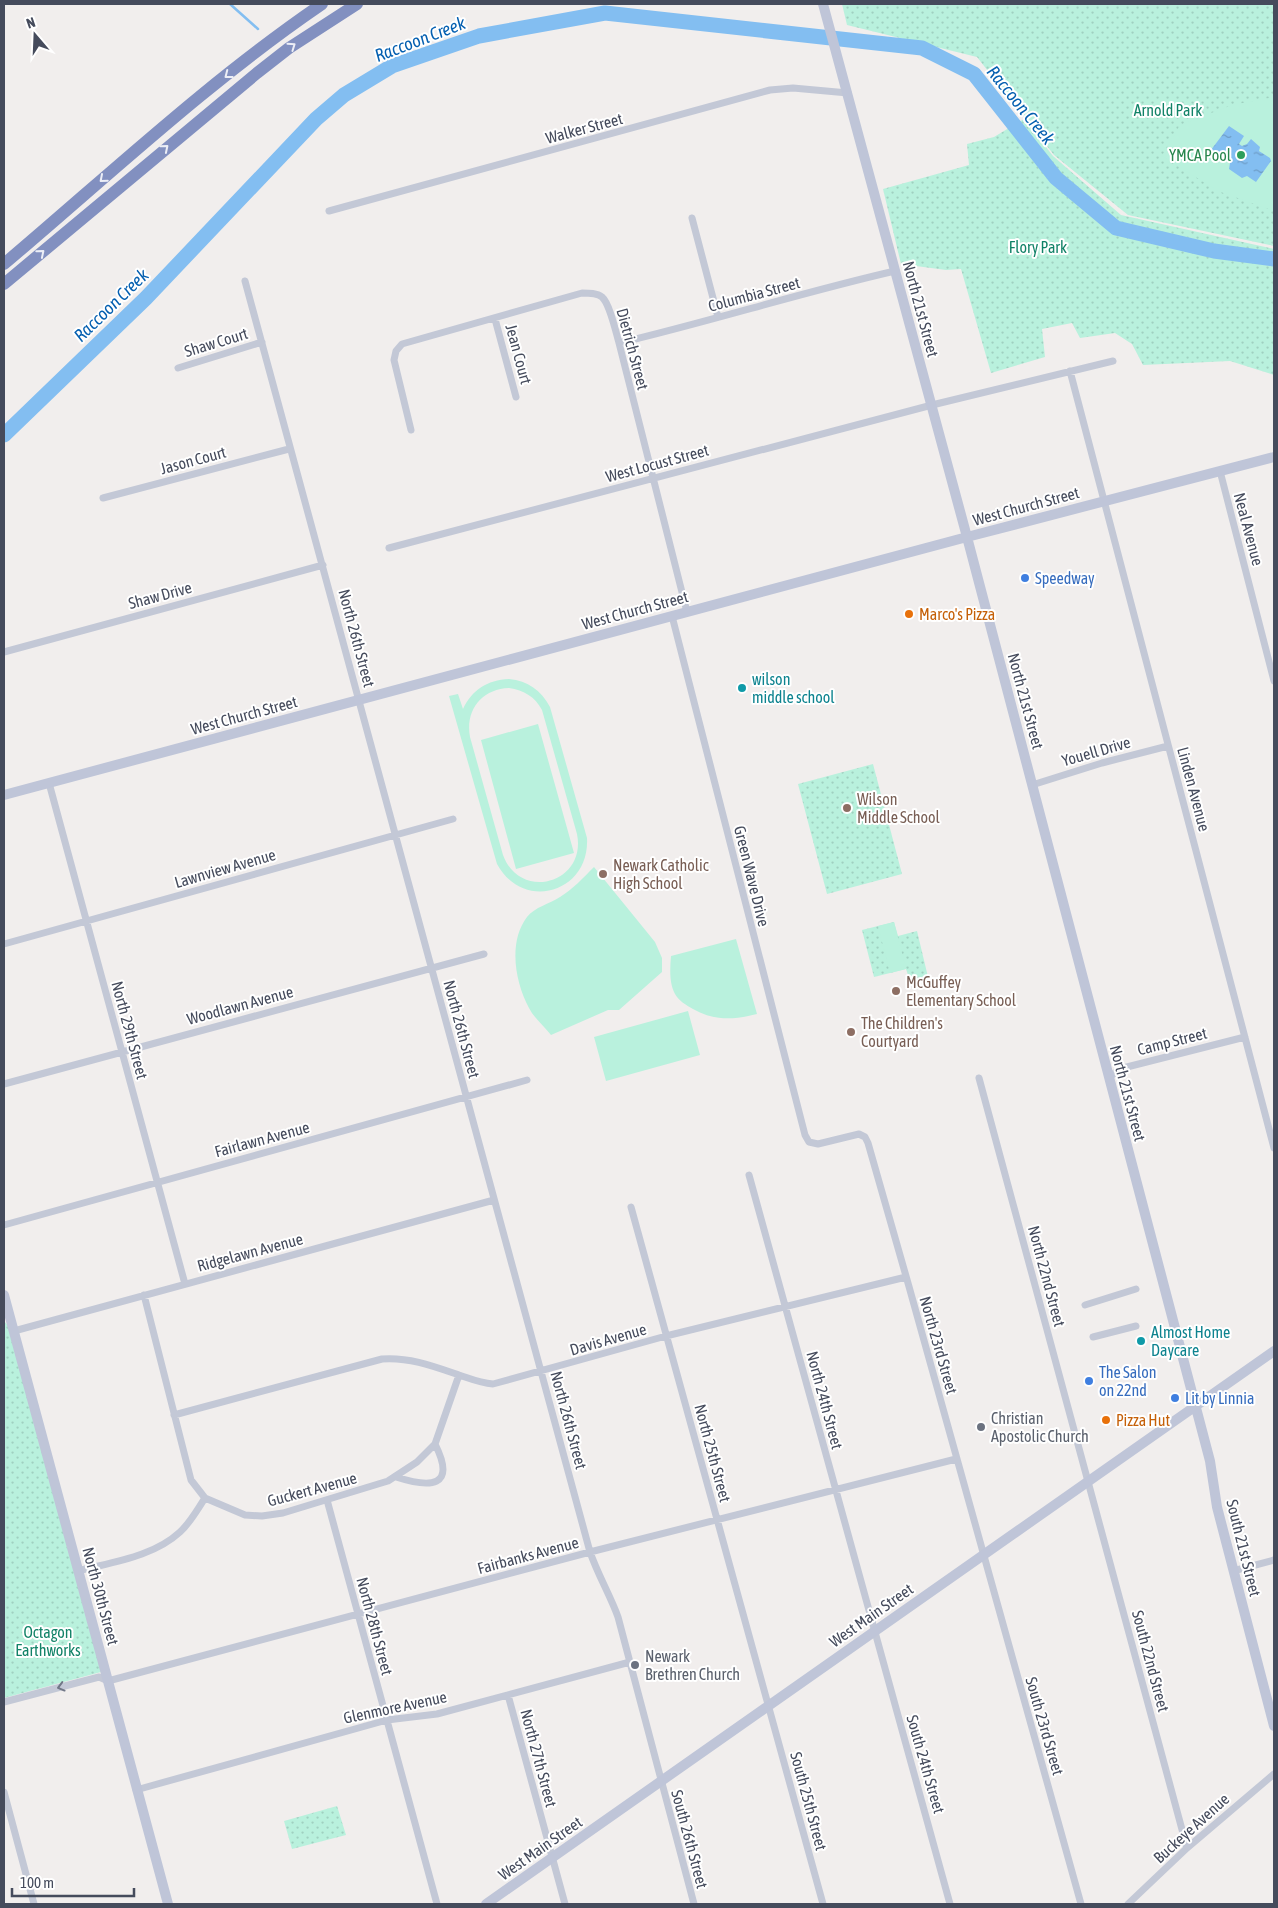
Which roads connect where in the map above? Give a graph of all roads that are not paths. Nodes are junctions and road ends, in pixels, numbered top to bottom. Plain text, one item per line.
1 (322, 4) edge
2 (357, 4) edge
3 (824, 6) edge
4 (848, 93) junction
5 (329, 211) dead end
6 (692, 218) dead end
7 (4, 264) edge
8 (895, 271) junction
9 (245, 281) dead end
10 (4, 284) edge
11 (718, 317) junction
12 (495, 318) junction
13 (262, 342) junction
14 (619, 343) junction
15 (1113, 361) dead end
16 (178, 368) dead end
17 (1070, 371) junction
18 (516, 398) dead end
19 (932, 405) junction
20 (411, 430) dead end
21 (289, 449) junction
22 (1274, 457) edge
23 (1220, 471) junction
24 (652, 478) junction
25 (103, 498) dead end
26 (1103, 501) junction
27 (967, 537) junction
28 (389, 548) dead end
29 (323, 565) junction
30 (687, 612) junction
31 (672, 616) junction
32 (4, 652) edge
33 (1274, 681) edge
34 (359, 700) junction
35 (1168, 746) junction
36 (49, 782) junction
37 (1032, 785) junction
38 (4, 794) edge
39 (453, 819) dead end
40 (395, 835) junction
41 (86, 921) junction
42 (4, 944) edge
43 (484, 954) dead end
44 (431, 968) junction
45 (1245, 1037) junction
46 (122, 1052) junction
47 (979, 1078) dead end
48 (1108, 1078) junction
49 (527, 1080) dead end
50 (4, 1084) edge
51 (466, 1096) junction
52 (868, 1143) joint
53 (1274, 1148) edge
54 (749, 1176) dead end
55 (157, 1182) junction
56 (494, 1200) junction
57 (631, 1207) dead end
58 (4, 1225) edge
59 (906, 1277) junction
60 (185, 1284) junction
61 (1136, 1289) dead end
62 (4, 1295) edge
63 (144, 1295) junction
64 (1085, 1305) dead end
65 (786, 1308) junction
66 (1136, 1326) dead end
67 (14, 1331) junction
68 (666, 1336) junction
69 (1093, 1337) dead end
70 (1274, 1351) edge
71 (541, 1372) junction
72 (459, 1375) junction
73 (1194, 1406) junction
74 (174, 1415) junction
75 (435, 1444) junction
76 (956, 1459) junction
77 (396, 1477) junction
78 (1088, 1482) junction
79 (835, 1490) junction
80 (205, 1498) junction
81 (327, 1500) junction
82 (717, 1520) junction
83 (590, 1552) junction
84 (983, 1555) junction
85 (1274, 1560) edge
86 (78, 1571) junction
87 (1233, 1571) junction
88 (358, 1614) junction
89 (875, 1631) junction
90 (630, 1662) junction
91 (108, 1681) junction
92 (508, 1695) junction
93 (1270, 1695) edge
94 (4, 1702) edge
95 (768, 1706) junction
96 (387, 1720) junction
97 (1274, 1726) edge
98 (1274, 1774) edge
99 (661, 1781) junction
100 (136, 1790) junction
101 (4, 1792) edge
102 (1187, 1848) junction
103 (552, 1858) junction
104 (34, 1904) edge
105 (168, 1904) edge
106 (437, 1904) edge
107 (486, 1904) edge
108 (565, 1904) edge
109 (694, 1904) edge
110 (823, 1904) edge
111 (950, 1904) edge
112 (1081, 1904) edge
113 (1128, 1904) edge

1 -> 7 highway
10 -> 2 highway
3 - 4 main road, North 21st Street
4 - 5 street, Walker Street
4 - 8 main road, North 21st Street
6 - 11 street
8 - 11 street, Columbia Street
8 - 19 main road, North 21st Street
9 - 13 street, North 26th Street
11 - 14 street, Columbia Street
12 - 14 street, Dietrich Street
12 - 18 street, Jean Court
12 - 20 street, Dietrich Street
13 - 16 street, Shaw Court
13 - 21 street, North 26th Street
14 - 24 street, Dietrich Street
15 - 17 street, West Locust Street
17 - 19 street, West Locust Street
17 - 26 street, Linden Avenue
19 - 24 street, West Locust Street
19 - 27 main road, North 21st Street
21 - 25 street, Jason Court
21 - 29 street, North 26th Street
22 - 23 main road, West Church Street
23 - 26 main road, West Church Street
23 - 33 street, Neal Avenue
24 - 28 street, West Locust Street
24 - 30 street, Dietrich Street
26 - 27 main road, West Church Street
26 - 35 street, Linden Avenue
27 - 30 main road, West Church Street
27 - 37 main road, North 21st Street
29 - 32 street, Shaw Drive
29 - 34 street, North 26th Street
30 - 31 main road, West Church Street
31 - 34 main road, West Church Street
31 - 52 street, Green Wave Drive
34 - 36 main road, West Church Street
34 - 40 street, North 26th Street
35 - 37 street, Youell Drive
35 - 45 street, Linden Avenue
36 - 38 main road, West Church Street
36 - 41 street, North 29th Street
37 - 48 main road, North 21st Street
39 - 40 street, Lawnview Avenue
40 - 41 street, Lawnview Avenue
40 - 44 street, North 26th Street
41 - 42 street, Lawnview Avenue
41 - 46 street, North 29th Street
43 - 44 street, Woodlawn Avenue
44 - 46 street, Woodlawn Avenue
44 - 51 street, North 26th Street
45 - 48 street, Camp Street
45 - 53 street, Linden Avenue
46 - 50 street, Woodlawn Avenue
46 - 55 street, North 29th Street
47 - 78 street, North 22nd Street
48 - 73 main road, North 21st Street
49 - 51 street, Fairlawn Avenue
51 - 55 street, Fairlawn Avenue
51 - 56 street, North 26th Street
52 - 59 street, North 23rd Street
54 - 65 street, North 24th Street
55 - 58 street, Fairlawn Avenue
55 - 60 street, North 29th Street
56 - 60 street, Ridgelawn Avenue
56 - 71 street, North 26th Street
57 - 68 street, North 25th Street
59 - 65 street, Davis Avenue
59 - 76 street, North 23rd Street
60 - 63 street, Ridgelawn Avenue
61 - 64 street
62 - 67 main road, North 30th Street
63 - 67 street, Ridgelawn Avenue
63 - 74 street
65 - 68 street, Davis Avenue
65 - 79 street, North 24th Street
66 - 69 street
67 - 86 main road, North 30th Street
68 - 71 street, Davis Avenue
68 - 82 street, North 25th Street
70 - 73 main road, West Main Street
71 - 72 street, Davis Avenue
71 - 83 street, North 26th Street
72 - 74 street, Davis Avenue
72 - 75 street, Guckert Avenue
73 - 78 main road, West Main Street
73 - 87 main road, South 21st Street
74 - 80 street
75 - 77 street, Guckert Avenue
75 - 77 street
76 - 79 street, Fairbanks Avenue
76 - 84 street, North 23rd Street
77 - 81 street, Guckert Avenue
78 - 84 main road, West Main Street
78 - 102 street, South 22nd Street
79 - 82 street, Fairbanks Avenue
79 - 89 street, North 24th Street
80 - 81 street, Guckert Avenue
80 - 86 street
81 - 88 street, North 28th Street
82 - 83 street, Fairbanks Avenue
82 - 95 street, North 25th Street
83 - 88 street, Fairbanks Avenue
83 - 90 street, North 26th Street
84 - 89 main road, West Main Street
84 - 112 street, South 23rd Street
85 - 87 street
86 - 91 main road, North 30th Street
87 - 93 main road, South 21st Street
88 - 91 street, Fairbanks Avenue
88 - 96 street, North 28th Street
89 - 95 main road, West Main Street
89 - 111 street, South 24th Street
90 - 92 street, Glenmore Avenue
90 - 99 street, North 26th Street
91 -> 94 street, Fairbanks Avenue
91 - 100 main road, North 30th Street
92 - 96 street, Glenmore Avenue
92 - 103 street, North 27th Street
93 - 97 main road, South 21st Street
95 - 99 main road, West Main Street
95 - 110 street, South 25th Street
96 - 100 street, Glenmore Avenue
96 - 106 street, North 28th Street
98 - 102 street, Buckeye Avenue
99 - 103 main road, West Main Street
99 - 109 street, South 26th Street
100 - 105 main road, North 30th Street
101 - 104 street
102 - 113 street, Buckeye Avenue
103 - 107 main road, West Main Street
103 - 108 street, North 27th Street

